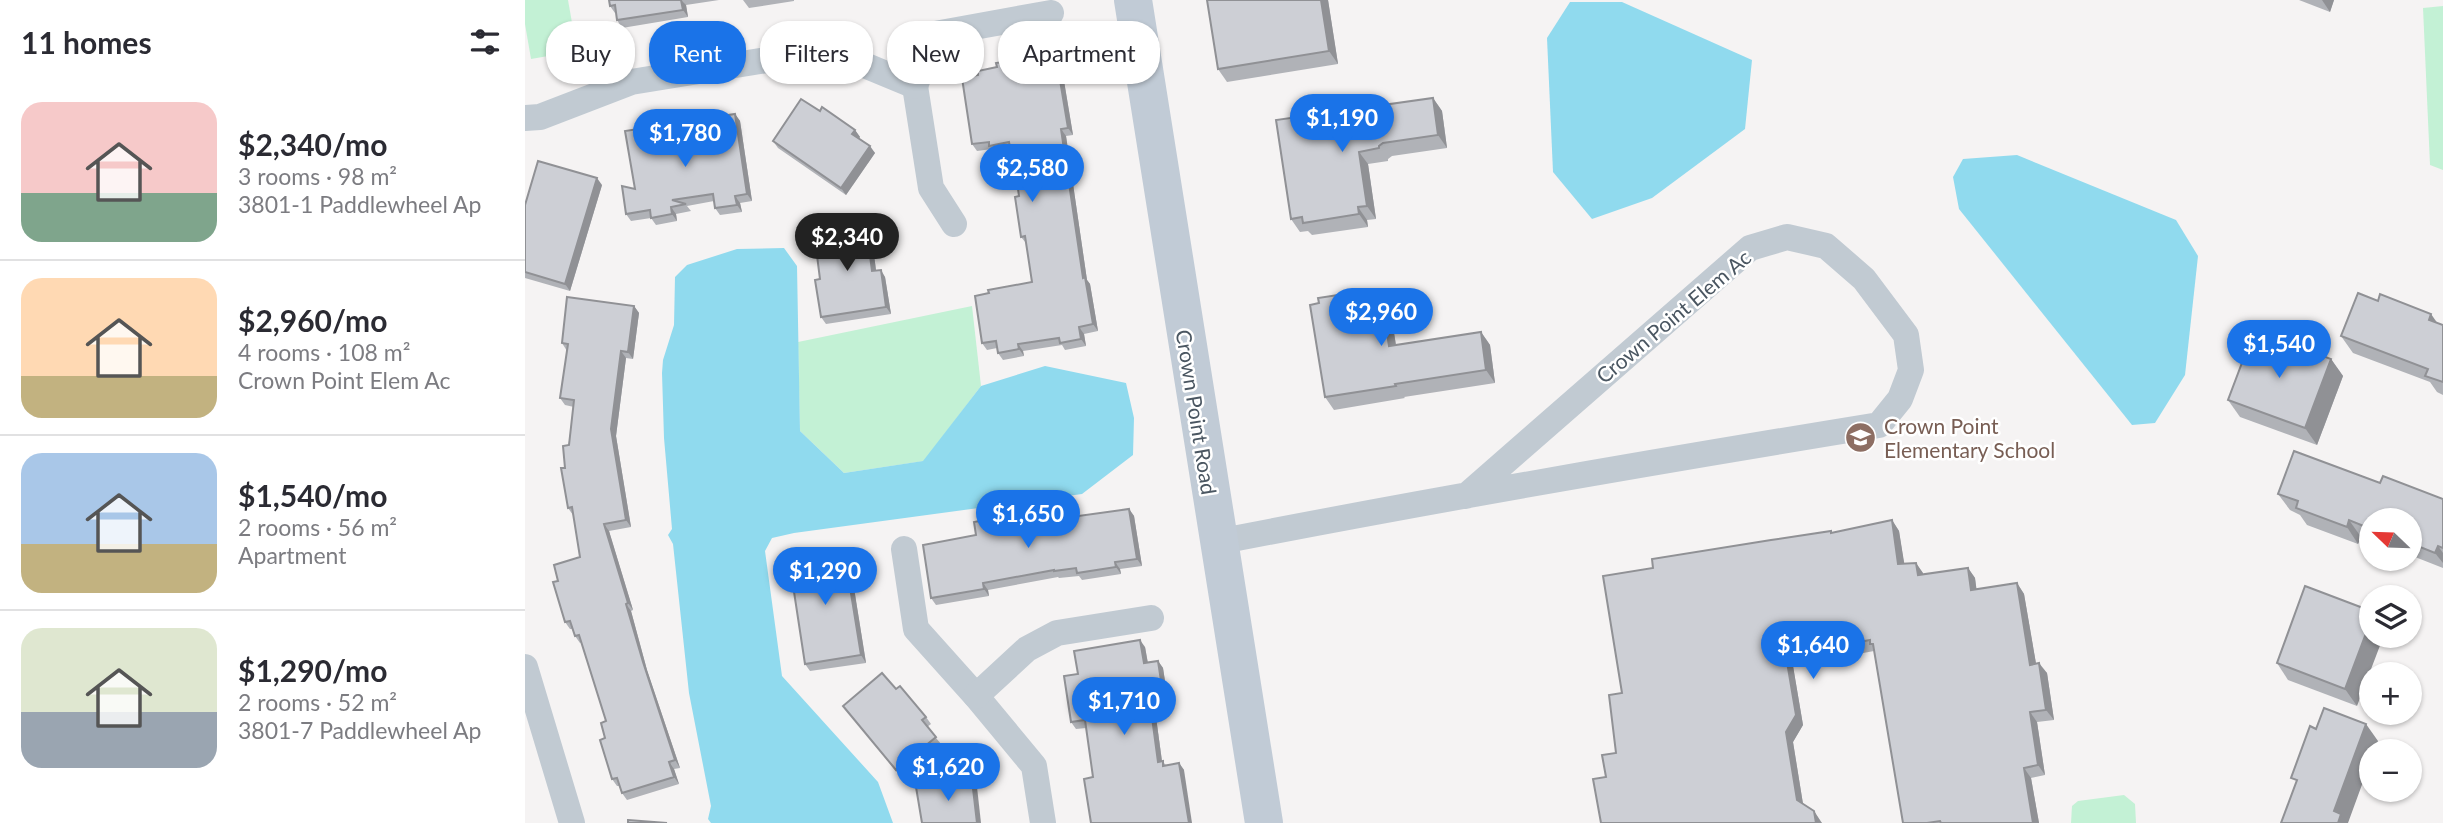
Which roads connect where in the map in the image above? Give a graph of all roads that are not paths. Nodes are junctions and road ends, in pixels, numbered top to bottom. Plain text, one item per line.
1 (1133, 0) edge
2 (1051, 13) dead end
3 (915, 86) junction
4 (525, 118) edge
5 (954, 224) dead end
6 (1466, 496) junction
7 (1217, 542) junction
8 (904, 549) dead end
9 (1151, 618) dead end
10 (525, 667) edge
11 (976, 696) junction
12 (572, 823) edge
13 (1043, 823) edge
14 (1264, 823) edge

1 - 7 street, Crown Point Road
2 - 3 street
3 - 4 street
3 - 5 street
6 - 6 street, Crown Point Elem Ac
6 - 7 street, Crown Point Elem Ac
7 - 14 street, Crown Point Road
8 - 11 street
9 - 11 street
10 - 12 street
11 - 13 street

